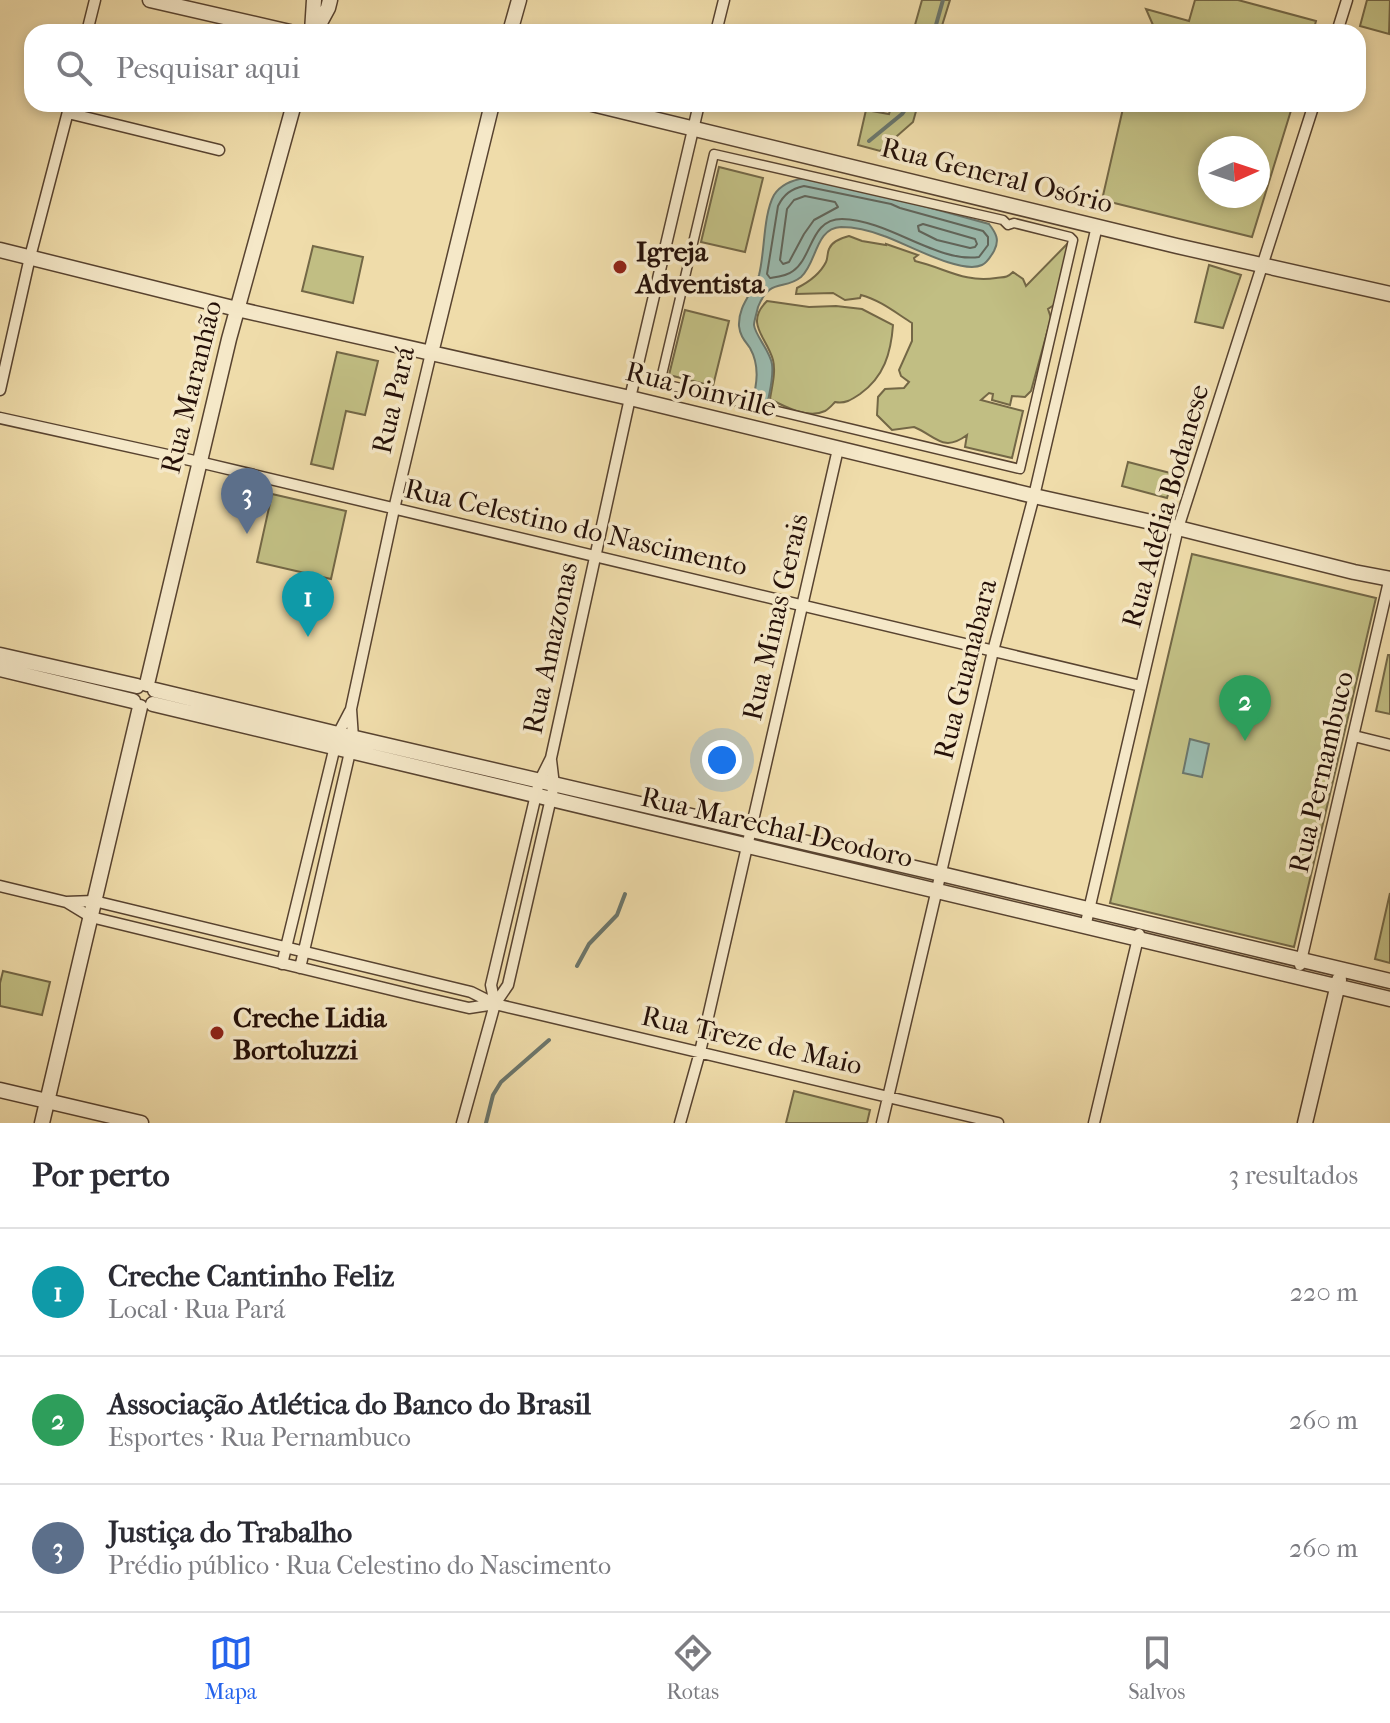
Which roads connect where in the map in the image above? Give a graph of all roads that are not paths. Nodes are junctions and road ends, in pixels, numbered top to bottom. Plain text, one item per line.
1 (95, 0) edge
2 (150, 0) edge
3 (314, 0) edge
4 (330, 0) edge
5 (519, 0) edge
6 (724, 0) edge
7 (1347, 0) edge
8 (89, 24) edge
9 (255, 24) edge
10 (314, 24) edge
11 (319, 24) edge
12 (512, 24) edge
13 (718, 24) edge
14 (1340, 24) edge
15 (68, 112) edge
16 (83, 112) edge
17 (292, 112) edge
18 (490, 112) edge
19 (626, 112) edge
20 (697, 112) edge
21 (1312, 112) edge
22 (693, 128) junction
23 (219, 150) dead end
24 (714, 154) joint
25 (1097, 226) junction
26 (0, 250) edge
27 (30, 257) junction
28 (1264, 265) junction
29 (1390, 294) edge
30 (237, 309) junction
31 (431, 353) junction
32 (0, 390) edge
33 (630, 398) junction
34 (0, 418) edge
35 (838, 449) junction
36 (199, 462) junction
37 (1034, 496) junction
38 (394, 509) junction
39 (1178, 528) junction
40 (595, 556) junction
41 (1390, 578) edge
42 (803, 605) junction
43 (993, 651) junction
44 (0, 655) edge
45 (10, 667) edge
46 (1141, 686) junction
47 (144, 695) junction
48 (351, 709) junction
49 (1354, 736) junction
50 (336, 741) junction
51 (351, 745) junction
52 (1390, 745) edge
53 (551, 758) junction
54 (537, 789) junction
55 (553, 792) junction
56 (673, 821) junction
57 (316, 824) junction
58 (333, 827) junction
59 (751, 831) junction
60 (747, 846) junction
61 (824, 848) junction
62 (877, 860) junction
63 (821, 864) junction
64 (518, 868) junction
65 (534, 872) junction
66 (304, 874) junction
67 (941, 874) junction
68 (874, 877) junction
69 (321, 879) junction
70 (0, 886) edge
71 (937, 892) junction
72 (1013, 892) junction
73 (94, 901) junction
74 (66, 902) junction
75 (1009, 909) junction
76 (1089, 910) junction
77 (91, 917) junction
78 (506, 920) junction
79 (1142, 923) junction
80 (522, 924) junction
81 (203, 927) junction
82 (1085, 927) junction
83 (1138, 939) junction
84 (1226, 943) junction
85 (200, 944) junction
86 (286, 947) junction
87 (304, 952) junction
88 (1223, 959) junction
89 (1301, 961) junction
90 (282, 964) junction
91 (366, 966) junction
92 (300, 968) junction
93 (1342, 970) junction
94 (1297, 977) junction
95 (421, 980) junction
96 (1390, 981) edge
97 (362, 983) junction
98 (1337, 987) junction
99 (417, 996) junction
100 (1390, 999) edge
101 (495, 1004) junction
102 (700, 1052) junction
103 (0, 1090) edge
104 (888, 1097) junction
105 (47, 1100) junction
106 (42, 1123) edge
107 (141, 1123) edge
108 (462, 1123) edge
109 (680, 1123) edge
110 (882, 1123) edge
111 (998, 1123) edge
112 (1094, 1123) edge
113 (1305, 1123) edge

1 - 8 street
2 - 9 street
3 - 10 street
4 - 11 street
5 - 12 street
6 - 13 street
7 - 14 street
15 - 27 street
16 - 23 street
17 - 30 street, Rua Maranhão
18 - 31 street, Rua Pará
19 - 22 street, Rua General Osório
20 - 22 street, Rua Amazonas
21 - 28 street, Rua Adélia Bodanese
22 - 25 street, Rua General Osório
22 - 33 street, Rua Amazonas
24 - 24 street
25 - 28 street, Rua General Osório
25 - 37 street, Rua Guanabara
26 - 27 street, Rua Joinville
27 - 30 street, Rua Joinville
27 - 32 street
28 - 29 street, Rua General Osório
28 - 39 street, Rua Adélia Bodanese
30 - 31 street, Rua Joinville
30 - 36 street, Rua Maranhão
31 - 33 street, Rua Joinville
31 - 38 street, Rua Pará
33 - 35 street, Rua Joinville
33 - 40 street, Rua Amazonas
34 - 36 street, Rua Celestino do Nascimento
35 - 37 street, Rua Joinville
35 - 42 street, Rua Minas Gerais
36 - 38 street, Rua Celestino do Nascimento
36 - 47 street, Rua Maranhão
37 - 39 street, Rua Joinville
37 - 43 street, Rua Guanabara
38 - 40 street, Rua Celestino do Nascimento
38 - 48 street, Rua Pará
39 - 41 street, Rua Joinville
39 - 46 street, Rua Adélia Bodanese
40 - 42 street, Rua Celestino do Nascimento
40 - 53 street, Rua Amazonas
41 - 49 street, Rua Pernambuco
42 - 43 street, Rua Celestino do Nascimento
42 - 59 street, Rua Minas Gerais
43 - 46 street, Rua Celestino do Nascimento
43 - 67 street, Rua Guanabara
44 - 45 street, Rua Marechal Deodoro
45 - 47 street, Rua Marechal Deodoro
46 - 76 street, Rua Adélia Bodanese
47 - 50 street, Rua Marechal Deodoro
47 - 73 street, Rua Maranhão
48 - 50 street, Rua Pará
48 - 51 street, Rua Pará
49 - 52 street
49 - 89 street, Rua Pernambuco
50 - 51 street, Rua Marechal Deodoro
50 - 57 street, Rua Pará
51 - 54 street, Rua Marechal Deodoro
51 - 58 street, Rua Pará
53 - 54 street
53 - 55 street
54 - 55 street, Rua Marechal Deodoro
54 - 64 street
55 - 56 street, Rua Marechal Deodoro
55 - 65 street
56 - 59 street, Rua Marechal Deodoro
56 - 60 street, Rua Marechal Deodoro
57 - 58 street
57 - 66 street, Rua Pará
58 - 69 street, Rua Pará
59 - 60 street, Rua Minas Gerais
59 - 61 street, Rua Marechal Deodoro
60 - 63 street, Rua Marechal Deodoro
60 - 102 street, Rua Minas Gerais
61 - 62 street, Rua Marechal Deodoro
61 - 63 street
62 - 67 street, Rua Marechal Deodoro
62 - 68 street
63 - 68 street, Rua Marechal Deodoro
64 - 65 street
64 - 78 street
65 - 80 street
66 - 69 street
66 - 86 street, Rua Pará
67 - 71 street, Rua Guanabara
67 - 72 street, Rua Marechal Deodoro
68 - 71 street, Rua Marechal Deodoro
69 - 87 street, Rua Pará
70 - 74 street, Rua Treze de Maio
71 - 75 street, Rua Marechal Deodoro
71 - 104 street, Rua Guanabara
72 - 75 street
72 - 76 street, Rua Marechal Deodoro
73 - 74 street, Rua Treze de Maio
73 - 77 street, Rua Maranhão
73 - 81 street, Rua Treze de Maio
74 - 77 street, Rua Treze de Maio
75 - 82 street, Rua Marechal Deodoro
76 - 79 street, Rua Marechal Deodoro
76 - 82 street, Rua Adélia Bodanese
77 - 85 street, Rua Treze de Maio
77 - 105 street, Rua Maranhão
78 - 80 street
78 - 101 street
79 - 83 street
79 - 84 street, Rua Marechal Deodoro
80 - 101 street
81 - 85 street
81 - 86 street, Rua Treze de Maio
82 - 83 street, Rua Marechal Deodoro
83 - 88 street, Rua Marechal Deodoro
83 - 112 street
84 - 88 street
84 - 89 street, Rua Marechal Deodoro
85 - 90 street, Rua Treze de Maio
86 - 87 street, Rua Treze de Maio
86 - 90 street, Rua Pará
87 - 91 street, Rua Treze de Maio
87 - 92 street, Rua Pará
88 - 94 street, Rua Marechal Deodoro
89 - 93 street, Rua Marechal Deodoro
89 - 94 street, Rua Pernambuco
90 - 92 street, Rua Treze de Maio
91 - 95 street, Rua Treze de Maio
91 - 97 street
92 - 97 street, Rua Treze de Maio
93 - 96 street, Rua Marechal Deodoro
93 - 98 street
94 - 98 street, Rua Marechal Deodoro
95 - 99 street
95 - 101 street, Rua Treze de Maio
97 - 99 street, Rua Treze de Maio
98 - 100 street, Rua Marechal Deodoro
98 - 113 street
99 - 101 street, Rua Treze de Maio
101 - 102 street, Rua Treze de Maio
101 - 108 street
102 - 104 street, Rua Treze de Maio
102 - 109 street, Rua Minas Gerais
103 - 105 street
104 - 110 street, Rua Guanabara
104 - 111 street, Rua Treze de Maio
105 - 106 street, Rua Maranhão
105 - 107 street

